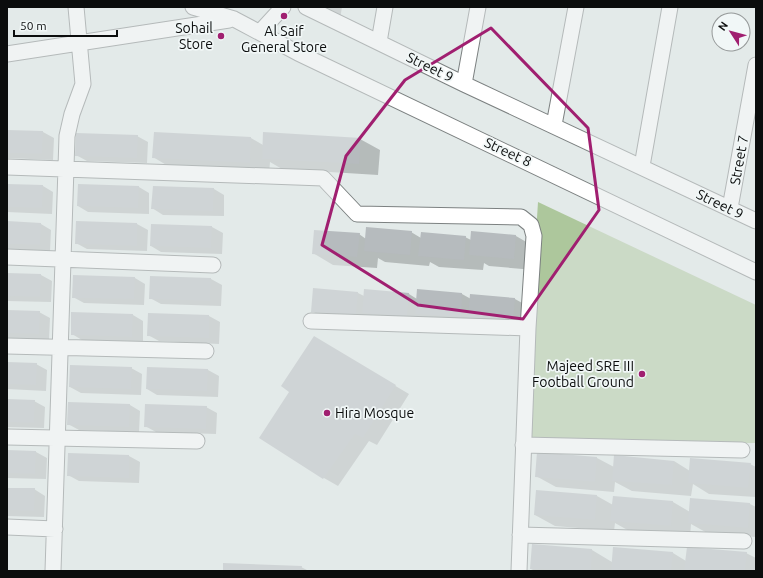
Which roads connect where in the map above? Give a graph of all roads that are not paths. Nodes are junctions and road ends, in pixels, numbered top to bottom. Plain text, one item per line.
1 (76, 7) edge
2 (193, 7) edge
3 (283, 7) edge
4 (306, 7) edge
5 (384, 7) edge
6 (478, 7) edge
7 (576, 7) edge
8 (670, 7) edge
9 (234, 19) junction
10 (260, 32) junction
11 (379, 42) junction
12 (81, 44) junction
13 (7, 54) edge
14 (756, 65) edge
15 (464, 84) junction
16 (554, 125) junction
17 (642, 166) junction
18 (7, 167) edge
19 (66, 169) junction
20 (730, 208) junction
21 (756, 221) edge
22 (7, 257) edge
23 (64, 259) junction
24 (213, 265) dead end
25 (756, 272) edge
26 (311, 321) dead end
27 (528, 328) junction
28 (7, 346) edge
29 (61, 348) junction
30 (206, 351) dead end
31 (7, 437) edge
32 (58, 439) junction
33 (197, 441) dead end
34 (523, 445) junction
35 (742, 450) dead end
36 (7, 527) edge
37 (55, 529) junction
38 (520, 535) junction
39 (744, 541) dead end
40 (53, 571) edge
41 (519, 571) edge

1 - 12 street
2 - 9 street, Street 8
3 - 10 street
4 - 11 street, Street 9
5 - 11 street
6 - 15 street
7 - 16 street
8 - 17 street
9 - 10 street, Street 8
9 - 12 street
10 - 25 street, Street 8
11 - 15 street, Street 9
12 - 13 street
12 - 19 street
14 - 20 street, Street 7
15 - 16 street, Street 9
16 - 17 street, Street 9
17 - 20 street, Street 9
18 - 19 street
19 - 23 street
19 - 27 street
20 - 21 street, Street 9
22 - 23 street
23 - 24 street
23 - 29 street
26 - 27 street
27 - 34 street
28 - 29 street
29 - 30 street
29 - 32 street
31 - 32 street
32 - 33 street
32 - 37 street
34 - 35 street
34 - 38 street
36 - 37 street
37 - 40 street
38 - 39 street
38 - 41 street

